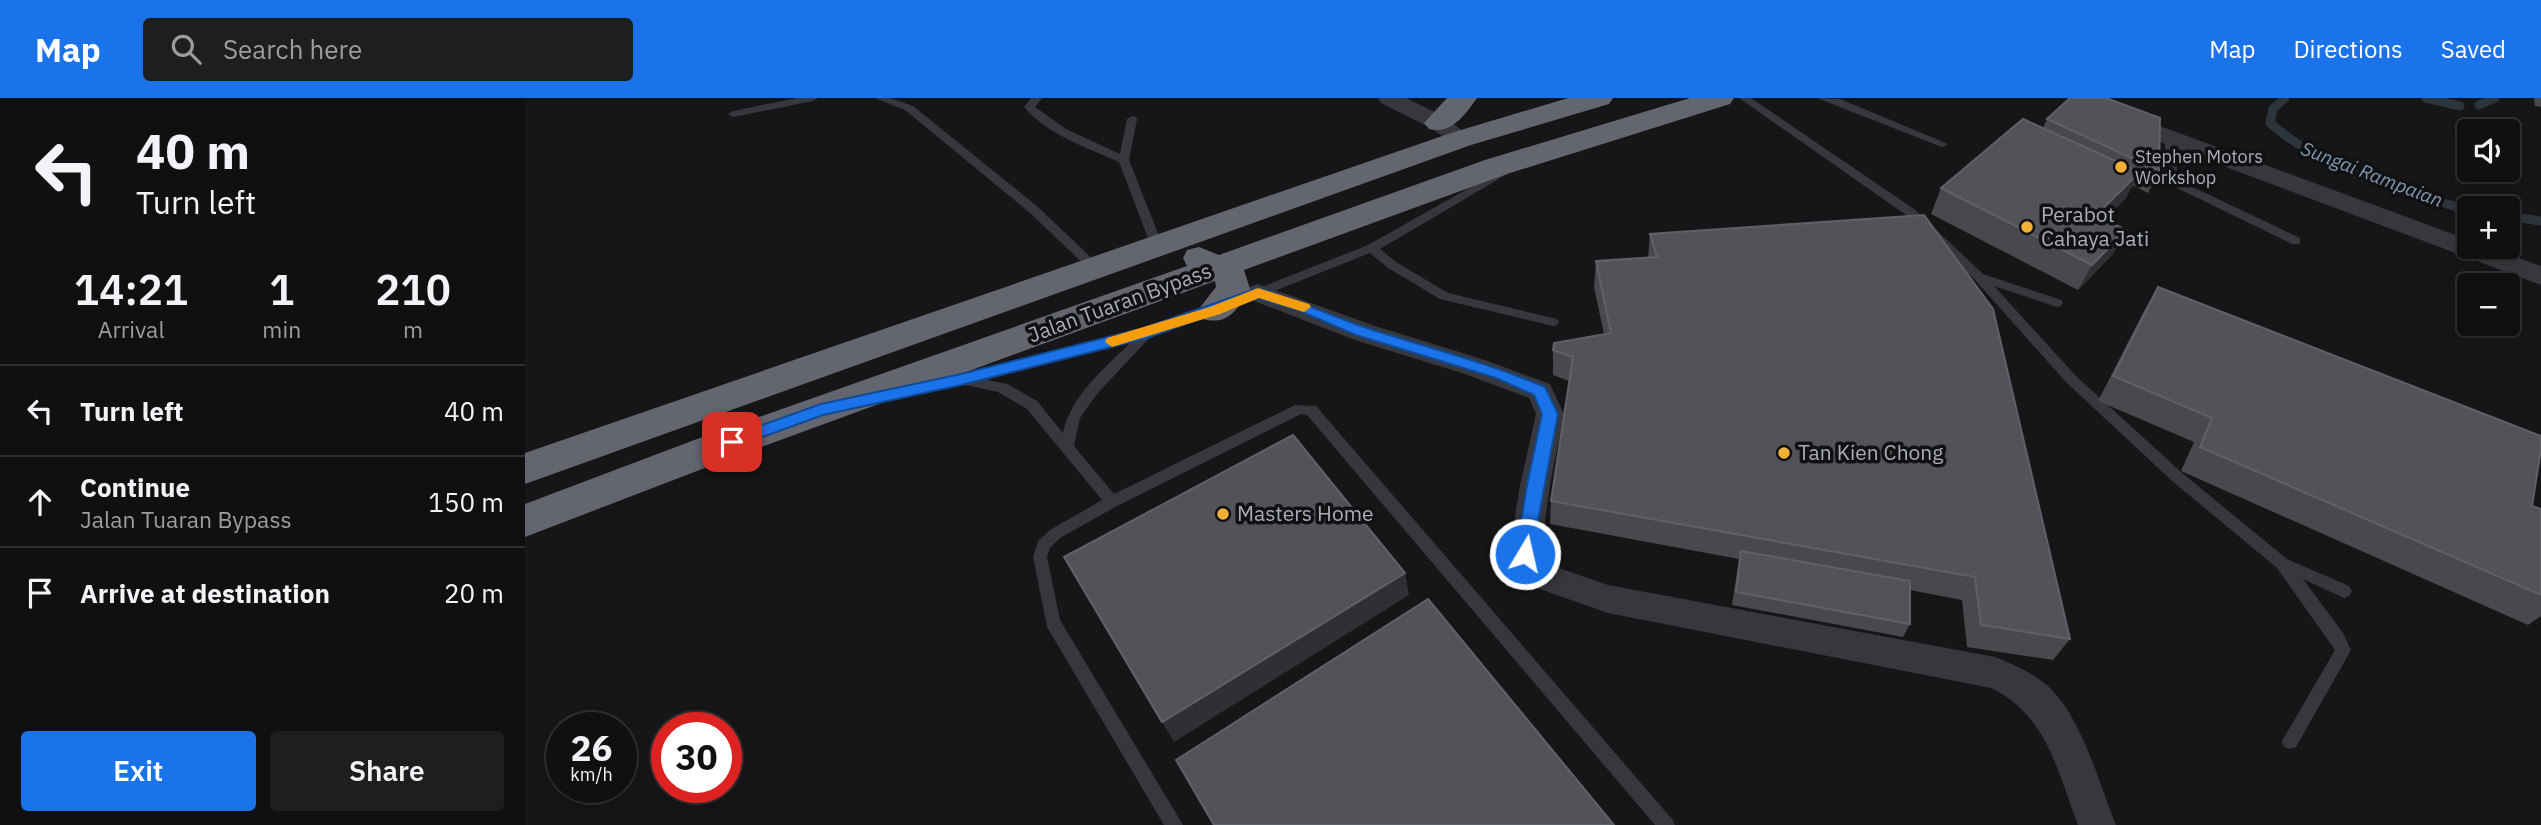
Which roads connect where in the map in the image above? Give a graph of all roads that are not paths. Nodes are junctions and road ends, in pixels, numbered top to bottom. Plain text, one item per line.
1 (813, 98) edge
2 (880, 98) edge
3 (1037, 98) edge
4 (1389, 98) edge
5 (1463, 98) edge
6 (1599, 98) edge
7 (1672, 98) edge
8 (1720, 98) edge
9 (1744, 98) edge
10 (1822, 98) edge
11 (2078, 98) edge
12 (733, 114) dead end
13 (1132, 119) dead end
14 (1450, 131) junction
15 (2169, 137) junction
16 (1943, 145) dead end
17 (1522, 158) junction
18 (1124, 160) junction
19 (2296, 241) dead end
20 (1157, 246) junction
21 (1372, 248) junction
22 (1109, 263) junction
23 (1219, 267) junction
24 (2541, 276) edge
25 (1979, 277) junction
26 (1258, 293) junction
27 (2057, 303) dead end
28 (1215, 310) junction
29 (1553, 322) dead end
30 (1147, 333) junction
31 (961, 379) junction
32 (821, 410) junction
33 (1067, 446) junction
34 (525, 469) edge
35 (1112, 502) junction
36 (525, 521) edge
37 (2282, 563) junction
38 (2344, 592) dead end
39 (2290, 741) dead end
40 (1174, 825) edge
41 (1666, 825) edge
42 (2097, 825) edge

1 - 12 lane
2 - 22 lane
3 - 18 lane
4 - 14 street
5 - 14 highway
6 - 14 highway, Jalan Tuaran Bypass
7 - 14 highway
8 - 17 highway, Jalan Tuaran Bypass
9 - 25 lane
10 - 16 lane
11 - 15 street
13 - 18 lane
14 - 20 highway, Jalan Tuaran Bypass
15 - 19 lane
15 - 24 street
17 - 21 lane
17 - 23 highway, Jalan Tuaran Bypass
18 - 20 lane
20 - 22 highway, Jalan Tuaran Bypass
21 - 26 lane
21 - 29 lane
22 - 23 highway
22 - 34 highway, Jalan Tuaran Bypass
23 - 28 highway
23 - 32 highway, Jalan Tuaran Bypass
25 - 27 lane
25 - 37 lane
26 - 28 lane
26 - 42 street
28 - 30 lane
30 - 31 lane
30 - 33 lane
31 - 32 lane
31 - 33 lane
32 - 36 highway, Jalan Tuaran Bypass
33 - 35 lane
35 - 40 lane
35 - 41 lane
37 - 38 lane
37 - 39 lane

